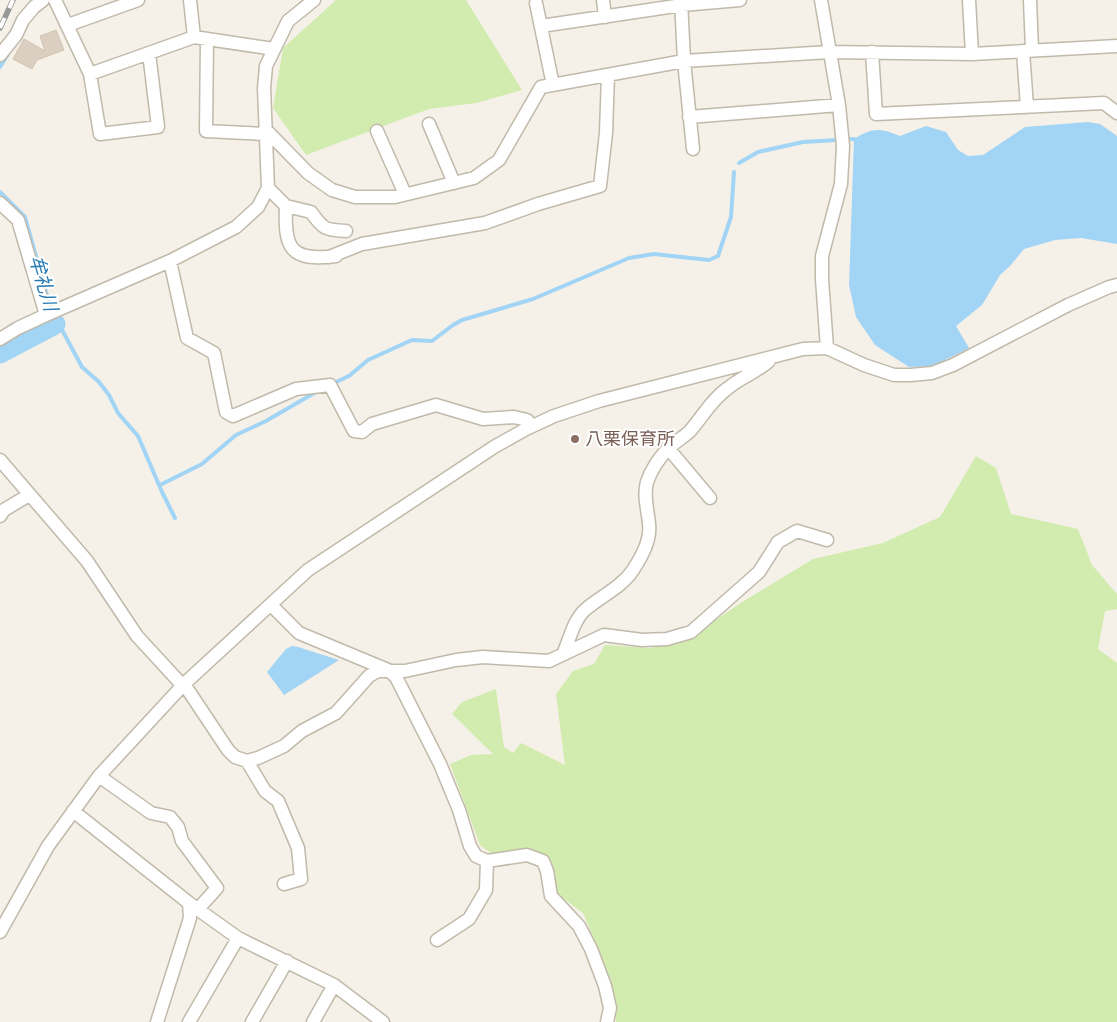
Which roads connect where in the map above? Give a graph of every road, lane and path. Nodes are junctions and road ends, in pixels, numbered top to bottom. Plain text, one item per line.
1 (43, 0) edge
2 (138, 0) edge
3 (190, 0) edge
4 (314, 0) edge
5 (602, 0) edge
6 (740, 0) edge
7 (821, 0) edge
8 (970, 0) edge
9 (1030, 0) edge
10 (56, 2) edge
11 (536, 3) dead end
12 (682, 3) edge
13 (605, 17) junction
14 (68, 25) junction
15 (541, 26) junction
16 (194, 37) junction
17 (207, 39) junction
18 (1117, 46) edge
19 (274, 49) junction
20 (1028, 51) junction
21 (829, 52) junction
22 (872, 52) junction
23 (149, 53) junction
24 (0, 54) edge
25 (972, 54) junction
26 (684, 61) junction
27 (90, 74) junction
28 (608, 75) junction
29 (553, 85) junction
30 (839, 104) junction
31 (1027, 107) junction
32 (1117, 113) edge
33 (690, 117) junction
34 (429, 124) dead end
35 (265, 131) junction
36 (377, 131) dead end
37 (693, 149) dead end
38 (454, 183) junction
39 (268, 188) junction
40 (405, 194) junction
41 (0, 203) edge
42 (286, 206) junction
43 (346, 231) dead end
44 (390, 248) dead end
45 (329, 257) junction
46 (170, 261) junction
47 (1117, 285) edge
48 (46, 315) junction
49 (0, 338) edge
50 (827, 348) junction
51 (774, 356) junction
52 (532, 426) junction
53 (668, 448) junction
54 (0, 460) edge
55 (29, 495) junction
56 (710, 498) dead end
57 (0, 516) edge
58 (826, 540) dead end
59 (272, 606) junction
60 (564, 652) junction
61 (388, 670) junction
62 (184, 685) junction
63 (247, 761) junction
64 (99, 776) junction
65 (73, 811) junction
66 (487, 861) junction
67 (284, 884) dead end
68 (193, 906) junction
69 (0, 932) edge
70 (238, 938) junction
71 (437, 940) dead end
72 (287, 961) junction
73 (334, 986) junction
74 (377, 1020) edge
75 (157, 1022) edge
76 (189, 1022) edge
77 (252, 1022) edge
78 (313, 1022) edge
79 (608, 1022) edge

1 - 24 street
2 - 14 street
3 - 16 street
4 - 19 street
5 - 13 street
6 - 12 street
7 - 21 street
8 - 25 street
9 - 20 street
10 - 14 street
11 - 15 street
12 - 13 street
12 - 26 street
13 - 15 street
14 - 27 street
15 - 29 street
16 - 17 street
16 - 23 street
17 - 19 street
17 - 35 street
18 - 20 street
19 - 35 street
20 - 25 street
20 - 31 street
21 - 22 street
21 - 26 street
21 - 30 street
22 - 25 street
22 - 31 street
23 - 27 street
23 - 27 street
26 - 28 street
26 - 33 street
28 - 29 street
28 - 45 street
29 - 38 street
30 - 33 street
30 - 50 street
31 - 32 street
33 - 37 street
34 - 38 street
35 - 39 street
35 - 40 street
36 - 40 street
38 - 40 street
39 - 42 street
39 - 46 street
41 - 48 street
42 - 43 street
42 - 45 street
44 - 45 street
46 - 48 street
46 - 52 street
47 - 50 street
48 - 49 street
50 - 51 street
51 - 52 street
51 - 53 street
52 - 59 street
53 - 56 street
53 - 60 street
54 - 55 street
55 - 57 street
55 - 62 street
58 - 60 street
59 - 61 street
59 - 62 street
60 - 61 street
61 - 63 street
61 - 66 street
62 - 63 street
62 - 64 street
63 - 67 street
64 - 65 street
64 - 68 street
65 - 68 street
65 - 69 street
66 - 71 street
66 - 79 street
68 - 70 street
68 - 75 street
70 - 72 street
70 - 76 street
72 - 73 street
72 - 77 street
73 - 74 street
73 - 78 street

